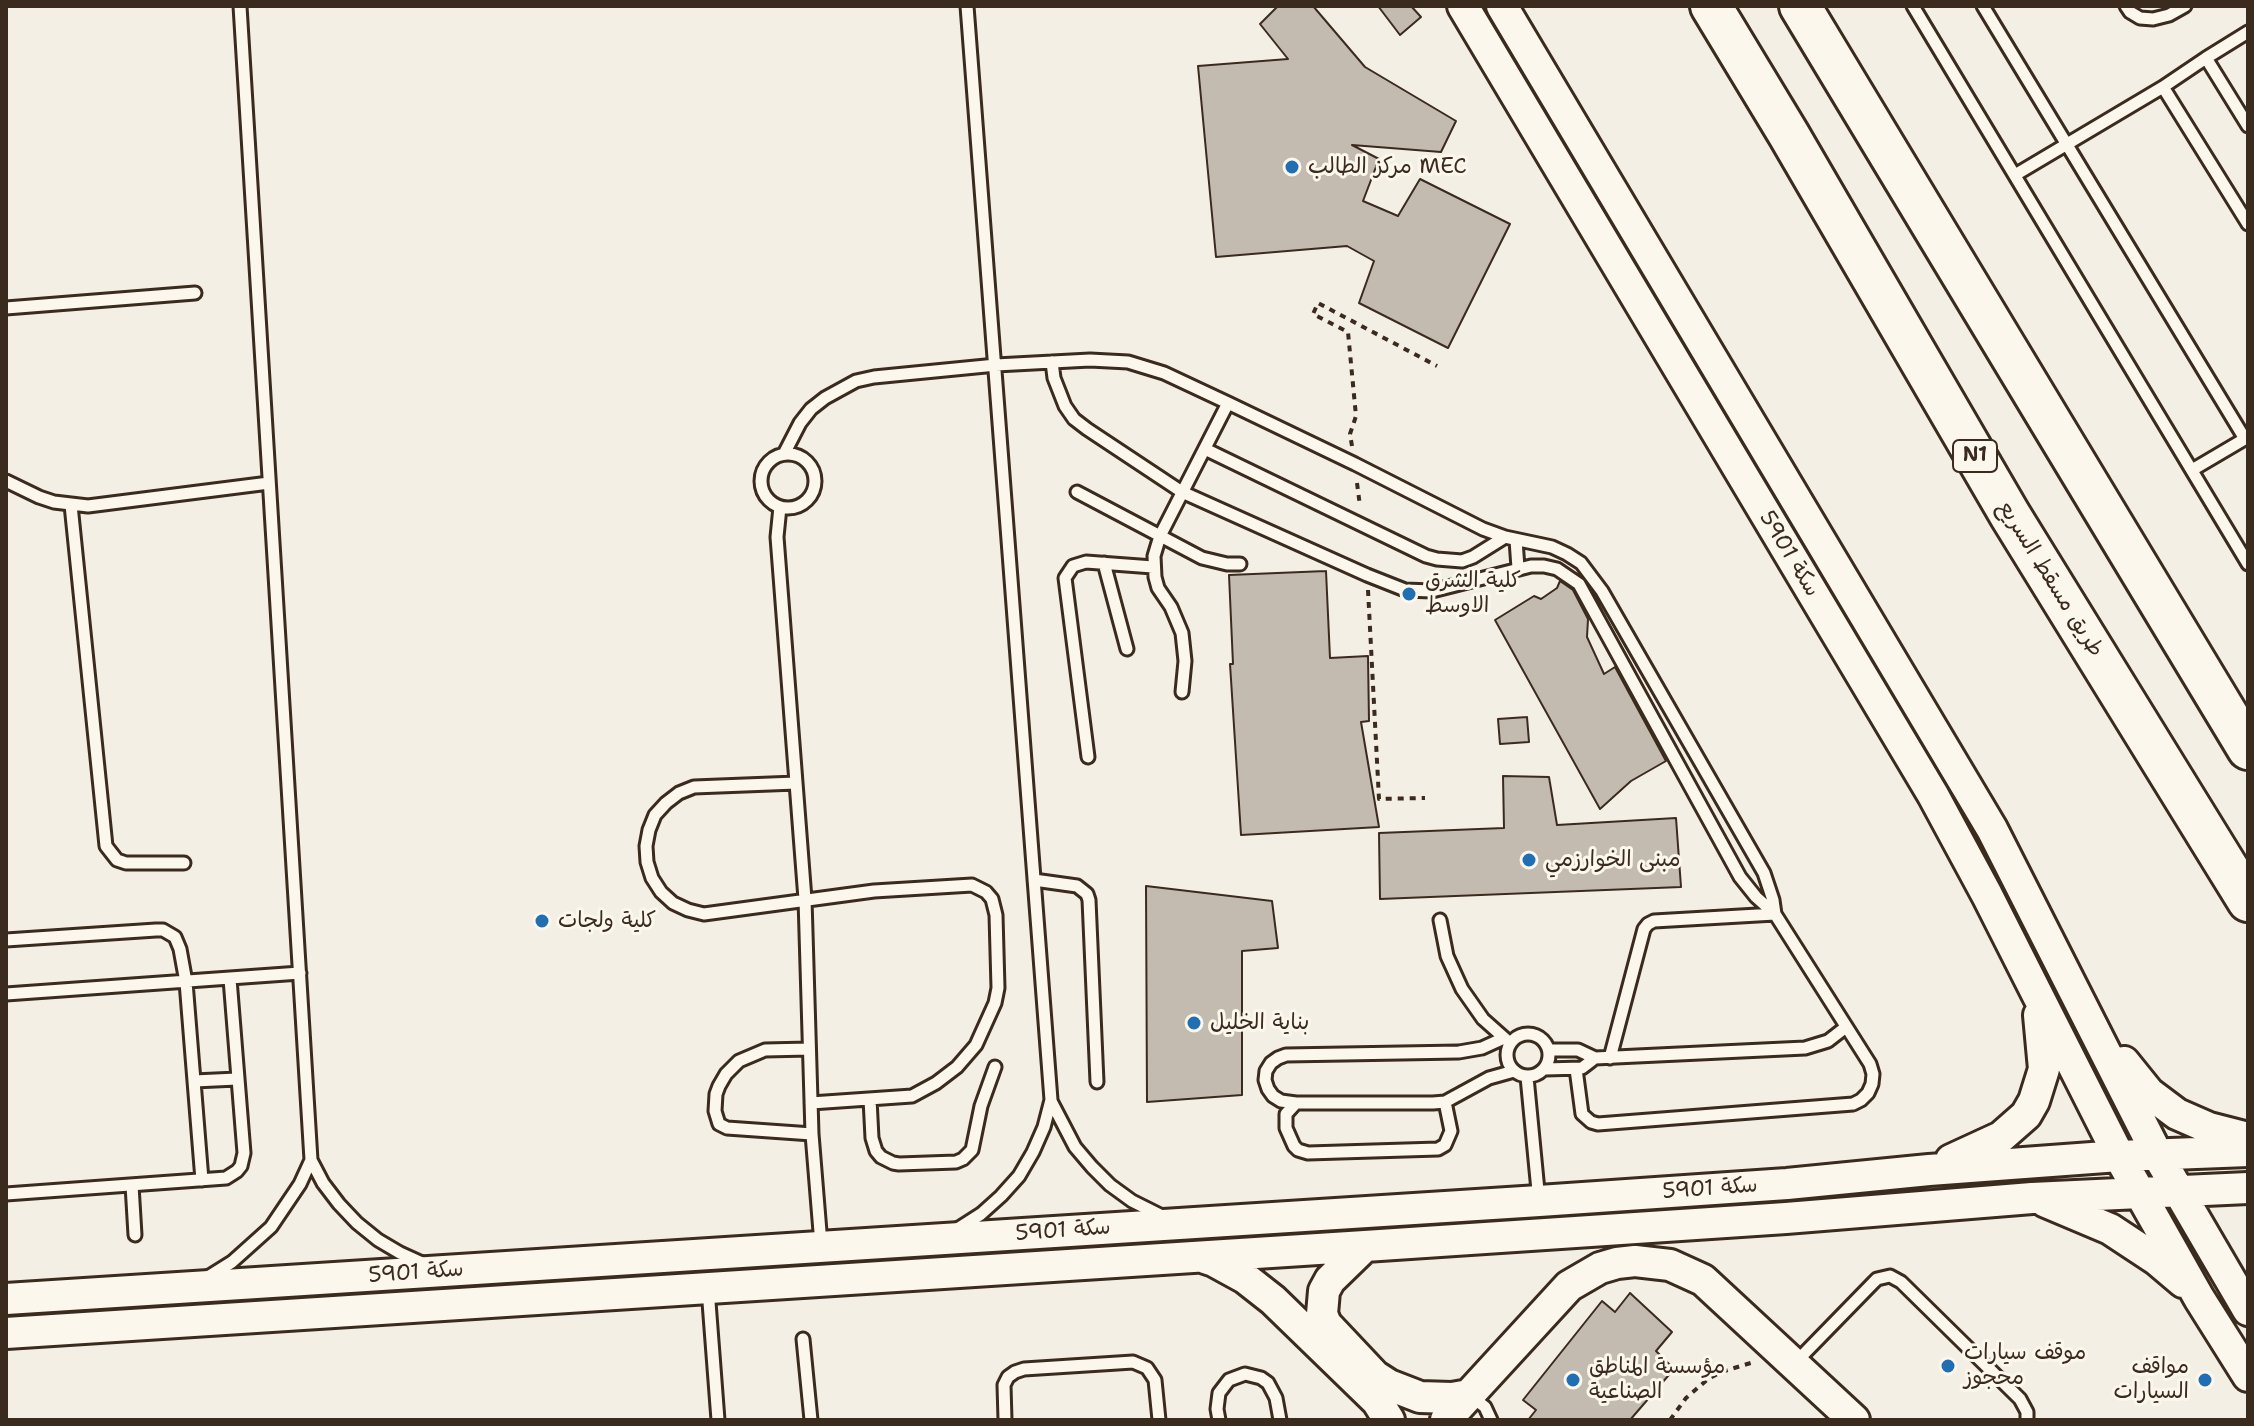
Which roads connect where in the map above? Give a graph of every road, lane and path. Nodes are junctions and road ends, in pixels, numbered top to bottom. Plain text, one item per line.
1 (240, 6) edge
2 (967, 6) edge
3 (1463, 6) edge
4 (1502, 6) edge
5 (1711, 6) edge
6 (1800, 6) edge
7 (1913, 6) edge
8 (1983, 6) edge
9 (2126, 6) edge
10 (2185, 6) edge
11 (2248, 32) edge
12 (2206, 58) junction
13 (2163, 87) junction
14 (2248, 126) edge
15 (2067, 144) junction
16 (2015, 175) junction
17 (2248, 224) edge
18 (195, 293) dead end
19 (6, 308) edge
20 (1052, 362) junction
21 (996, 365) junction
22 (1228, 403) junction
23 (2246, 438) edge
24 (1205, 449) junction
25 (784, 454) junction
26 (2192, 470) junction
27 (6, 481) edge
28 (269, 483) junction
29 (1077, 492) dead end
30 (1182, 492) junction
31 (71, 505) junction
32 (780, 507) junction
33 (1160, 536) junction
34 (1510, 538) junction
35 (1104, 563) junction
36 (1240, 564) dead end
37 (2248, 564) edge
38 (1153, 567) junction
39 (1518, 568) junction
40 (1127, 649) dead end
41 (1182, 692) dead end
42 (2248, 749) edge
43 (1088, 757) dead end
44 (796, 783) junction
45 (184, 863) dead end
46 (1034, 880) junction
47 (805, 899) junction
48 (2248, 901) edge
49 (1775, 914) junction
50 (1440, 920) dead end
51 (6, 940) edge
52 (300, 973) junction
53 (230, 979) junction
54 (186, 982) junction
55 (2037, 993) junction
56 (6, 994) edge
57 (2086, 1011) junction
58 (1846, 1027) junction
59 (1507, 1040) junction
60 (809, 1049) junction
61 (1549, 1050) junction
62 (1595, 1058) junction
63 (1610, 1058) junction
64 (995, 1067) dead end
65 (1545, 1069) junction
66 (1576, 1069) junction
67 (1514, 1071) junction
68 (1527, 1077) junction
69 (237, 1079) junction
70 (194, 1081) junction
71 (1097, 1082) dead end
72 (870, 1099) junction
73 (1051, 1100) junction
74 (1445, 1102) junction
75 (811, 1103) junction
76 (1296, 1103) junction
77 (812, 1134) junction
78 (2248, 1138) edge
79 (2248, 1151) edge
80 (2157, 1154) junction
81 (2119, 1156) junction
82 (311, 1160) junction
83 (1929, 1170) junction
84 (202, 1180) junction
85 (132, 1185) junction
86 (2248, 1188) edge
87 (2179, 1192) junction
88 (6, 1194) edge
89 (2141, 1194) junction
90 (2032, 1198) junction
91 (1539, 1201) junction
92 (1179, 1223) junction
93 (135, 1235) dead end
94 (932, 1240) junction
95 (1365, 1246) junction
96 (821, 1247) junction
97 (1199, 1256) junction
98 (449, 1272) junction
99 (708, 1287) junction
100 (187, 1288) junction
101 (2199, 1298) junction
102 (6, 1299) edge
103 (2248, 1310) edge
104 (6, 1333) edge
105 (803, 1339) dead end
106 (1784, 1354) junction
107 (2248, 1376) edge
108 (1469, 1395) junction
109 (718, 1420) edge
110 (811, 1420) edge
111 (1005, 1420) edge
112 (1159, 1420) edge
113 (1219, 1420) edge
114 (1280, 1420) edge
115 (1389, 1420) edge
116 (1446, 1420) edge
117 (1491, 1420) edge
118 (1670, 1420) edge
119 (1854, 1420) edge
120 (2027, 1420) edge

1 - 28 lane
2 - 21 lane
3 - 55 street, سكة 5901
4 - 57 street, سكة 5901
5 - 48 highway, طريق مسقط السريع / N1
6 - 42 highway
7 - 16 lane
8 - 15 lane
9 - 10 lane
11 - 12 lane
12 - 13 lane
12 - 14 lane
13 - 15 lane
13 - 17 lane
15 - 16 lane
15 - 23 lane
16 - 26 lane
18 - 19 lane
20 - 21 lane
20 - 22 lane
20 - 30 lane
21 - 25 lane
21 - 46 lane
22 - 24 lane
22 - 34 lane
23 - 26 lane
24 - 30 lane
24 - 34 lane
25 - 32 lane
25 - 32 lane
26 - 37 lane
27 - 31 lane
28 - 31 lane
28 - 52 lane
29 - 33 lane
30 - 33 lane
30 - 39 lane
31 - 45 lane
32 - 44 lane
33 - 36 lane
33 - 38 lane
34 - 39 lane
34 - 49 lane
35 - 38 lane
35 - 40 lane
35 - 43 lane
38 - 41 lane
39 - 49 lane
44 - 47 lane
44 - 47 lane
46 - 71 lane
46 - 73 lane
47 - 60 lane
47 - 72 lane
49 - 58 lane
49 - 63 lane
50 - 59 lane
51 - 54 lane
52 - 53 lane
52 - 82 lane
53 - 54 lane
53 - 69 lane
54 - 56 lane
54 - 70 lane
55 - 81 street, سكة 5901
55 - 83 street
57 - 78 street
57 - 80 street, سكة 5901
58 - 63 lane
58 - 66 lane
59 - 61 lane
59 - 67 lane
59 - 76 lane
60 - 75 lane
60 - 77 lane
61 - 62 lane
61 - 65 lane
62 - 63 lane
62 - 66 lane
64 - 72 lane
65 - 66 lane
65 - 68 lane
67 - 68 lane
67 - 74 lane
68 - 91 lane
69 - 70 lane
69 - 84 lane
70 - 84 lane
72 - 75 lane
73 - 92 lane
73 - 94 lane
74 - 76 lane
74 - 76 lane
75 - 77 lane
77 - 96 lane
79 - 80 street, سكة 5901
80 - 81 street, سكة 5901
80 - 87 street, سكة 5901
81 - 83 street, سكة 5901
81 - 89 street, سكة 5901
82 - 98 lane
82 - 100 lane
83 - 91 street, سكة 5901
84 - 85 lane
85 - 88 lane
85 - 93 lane
86 - 87 street, سكة 5901
87 - 89 street, سكة 5901
87 - 103 street, سكة 5901
89 - 90 street, سكة 5901
89 - 101 street, سكة 5901
90 - 95 street, سكة 5901
90 - 101 street
91 - 92 street, سكة 5901
92 - 94 street, سكة 5901
94 - 96 street, سكة 5901
95 - 97 street, سكة 5901
95 - 108 street
96 - 98 street, سكة 5901
97 - 99 street, سكة 5901
97 - 115 street, سكة 5901
98 - 100 street, سكة 5901
99 - 104 street, سكة 5901
99 - 109 lane
100 - 102 street, سكة 5901
101 - 107 street, سكة 5901
105 - 110 lane
106 - 108 street
106 - 118 path
106 - 119 street
106 - 120 lane
108 - 116 street
108 - 117 lane
111 - 112 lane
113 - 114 lane

